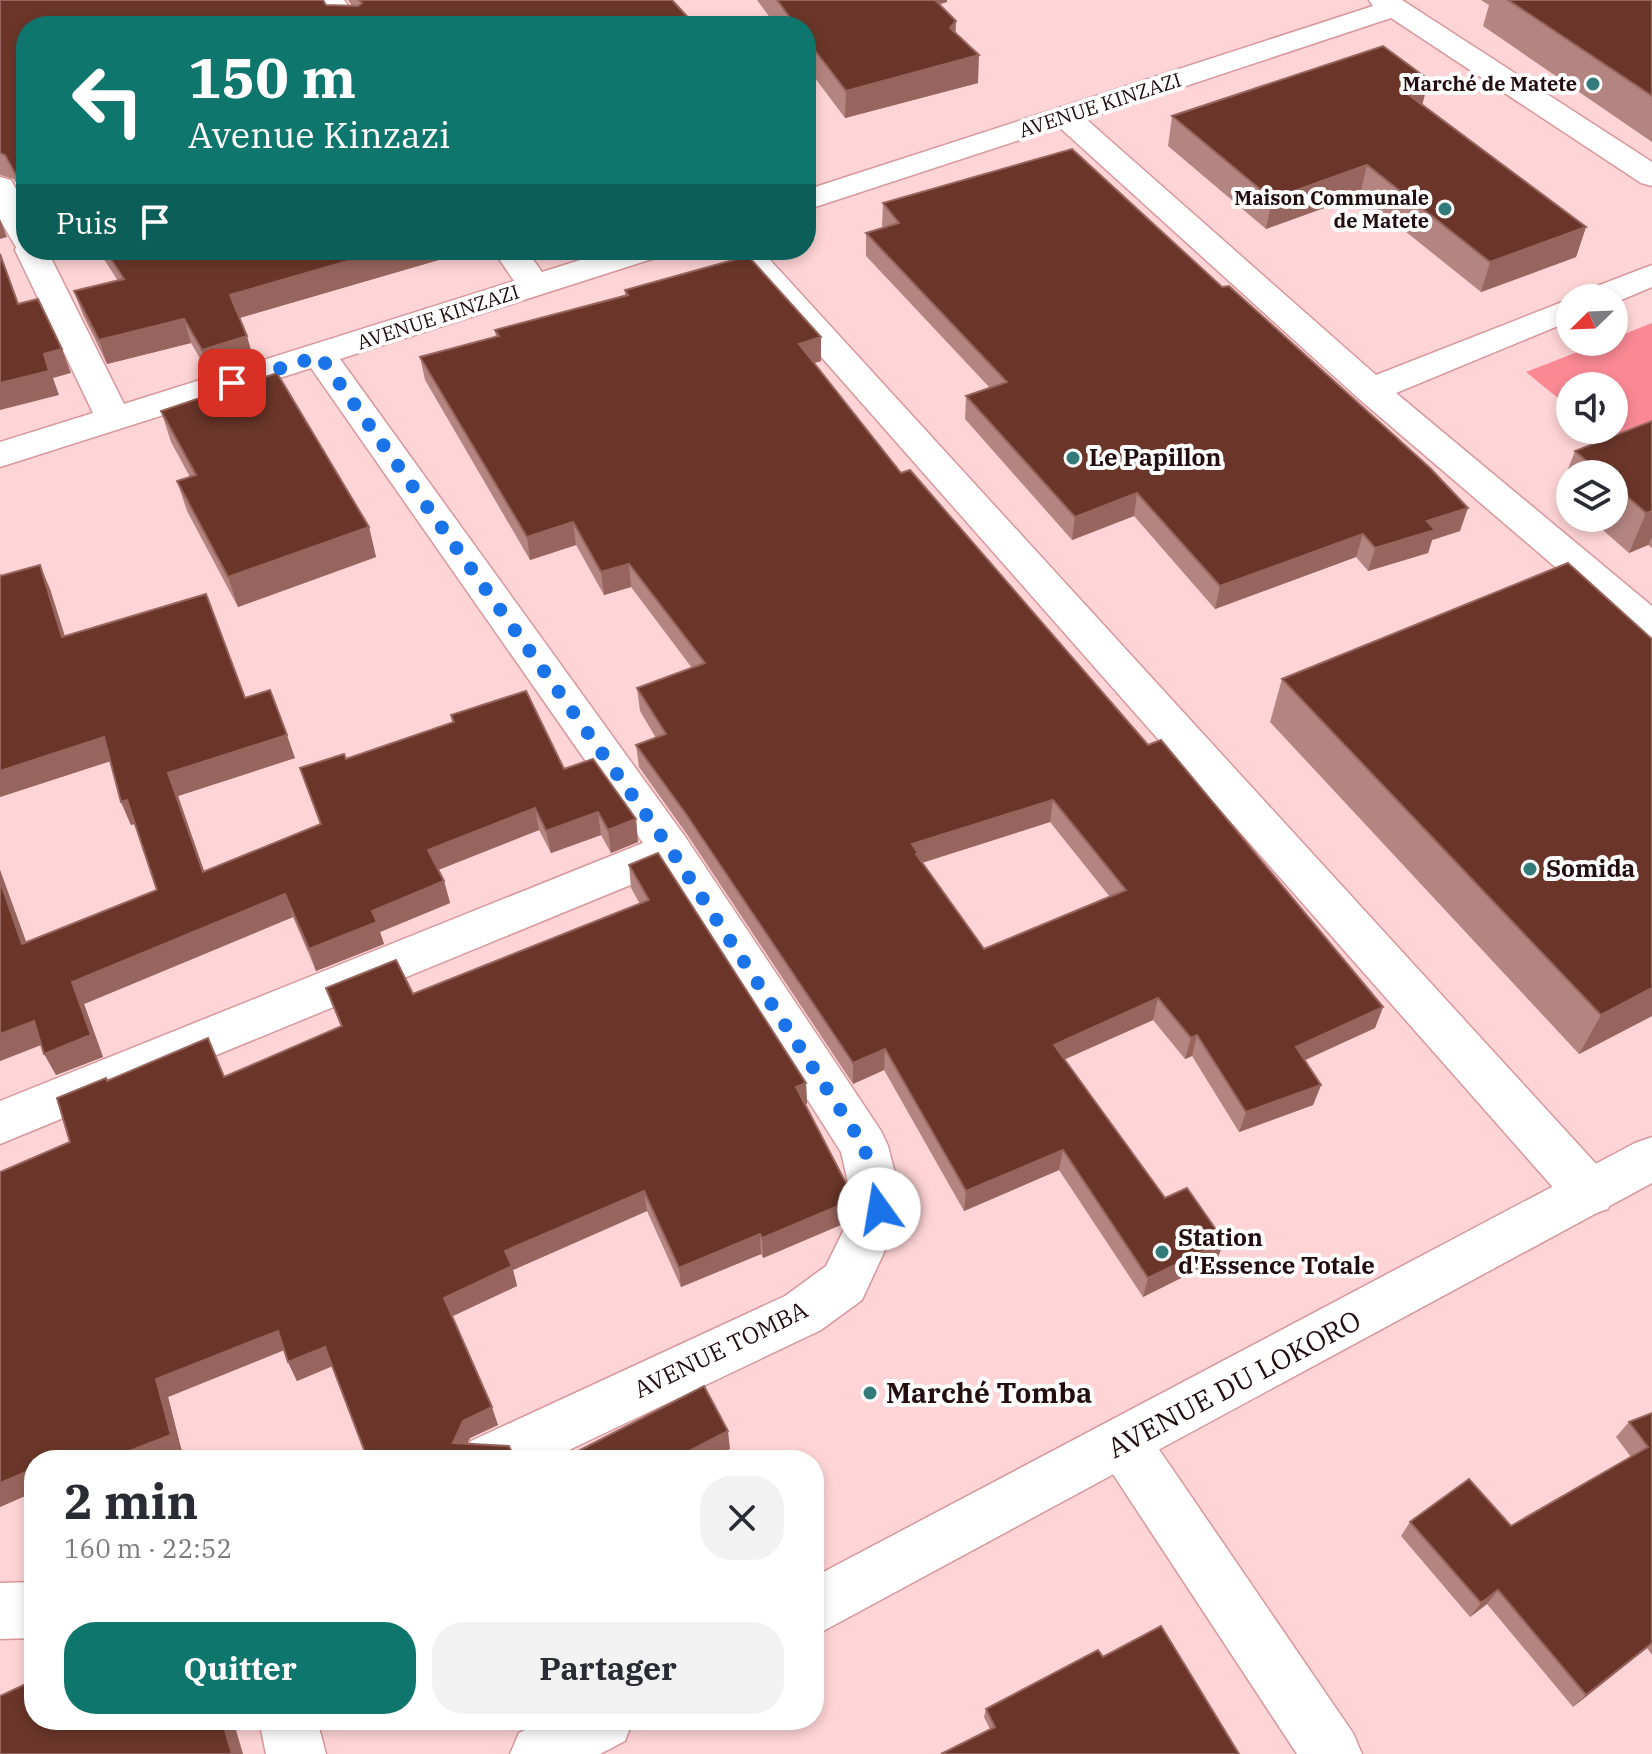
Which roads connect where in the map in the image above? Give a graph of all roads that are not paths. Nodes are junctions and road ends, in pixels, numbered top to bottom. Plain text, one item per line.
1 (1389, 4) edge
2 (1066, 117) junction
3 (1652, 176) edge
4 (0, 187) edge
5 (816, 197) edge
6 (16, 220) edge
7 (36, 260) edge
8 (516, 260) edge
9 (614, 260) edge
10 (752, 260) edge
11 (1652, 275) edge
12 (534, 285) junction
13 (1628, 285) edge
14 (1556, 315) edge
15 (320, 356) junction
16 (1371, 390) junction
17 (114, 420) junction
18 (0, 455) edge
19 (1652, 628) edge
20 (671, 850) junction
21 (0, 1123) edge
22 (1652, 1158) edge
23 (1590, 1193) junction
24 (1124, 1444) junction
25 (511, 1450) edge
26 (824, 1603) edge
27 (24, 1610) edge
28 (0, 1611) edge
29 (290, 1730) edge
30 (585, 1730) edge
31 (296, 1754) edge
32 (540, 1754) edge
33 (1332, 1754) edge

1 - 2 street, AVENUE KINZAZI
1 - 3 street
2 - 5 street, AVENUE KINZAZI
2 - 16 street
4 - 6 street
7 - 17 street
8 - 12 street
9 - 12 street, AVENUE KINZAZI
10 - 23 street
11 - 13 street
12 - 15 street, AVENUE KINZAZI
14 - 16 street
15 - 17 street, AVENUE KINZAZI
15 - 20 street, AVENUE TOMBA
16 - 19 street
17 - 18 street, AVENUE KINZAZI
20 - 21 street
20 - 25 street, AVENUE TOMBA
22 - 23 street, AVENUE DU LOKORO
23 - 24 street, AVENUE DU LOKORO
24 - 26 street, AVENUE DU LOKORO
24 - 33 street
27 - 28 street
29 - 31 street
30 - 32 street

